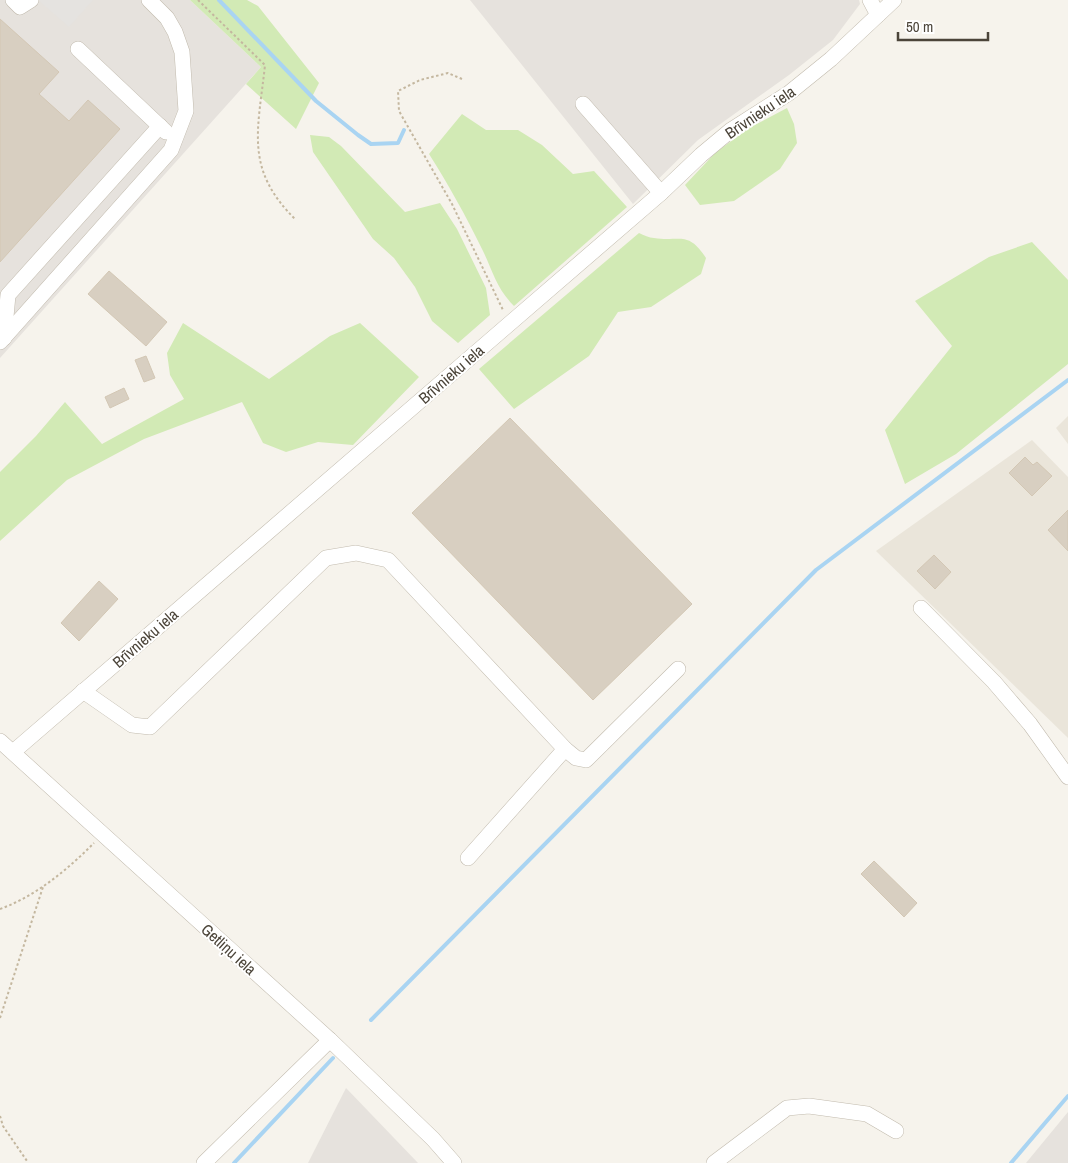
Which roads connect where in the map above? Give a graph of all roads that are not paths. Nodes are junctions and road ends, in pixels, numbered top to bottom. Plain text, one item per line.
1 (13, 0) edge
2 (31, 0) edge
3 (149, 0) edge
4 (870, 0) edge
5 (894, 0) edge
6 (878, 15) junction
7 (78, 49) dead end
8 (583, 104) dead end
9 (160, 126) junction
10 (175, 140) junction
11 (661, 193) junction
12 (2, 340) edge
13 (922, 608) dead end
14 (678, 669) dead end
15 (83, 691) junction
16 (0, 741) edge
17 (565, 748) junction
18 (12, 752) junction
19 (1068, 777) edge
20 (468, 858) dead end
21 (330, 1040) junction
22 (896, 1131) dead end
23 (204, 1163) edge
24 (454, 1163) edge
25 (714, 1163) edge

1 - 2 street
3 - 10 street
4 - 6 street
5 - 6 street, Brīvnieku iela
6 - 11 street, Brīvnieku iela
7 - 9 street
8 - 11 street
9 - 10 street
9 - 12 street
10 - 12 street
11 - 15 street, Brīvnieku iela
13 - 19 street
14 - 17 street
15 - 17 street
15 - 18 street, Brīvnieku iela
16 - 18 street, Getliņu iela
17 - 20 street
18 - 21 street, Getliņu iela
21 - 23 street
21 - 24 street, Getliņu iela
22 - 25 street

